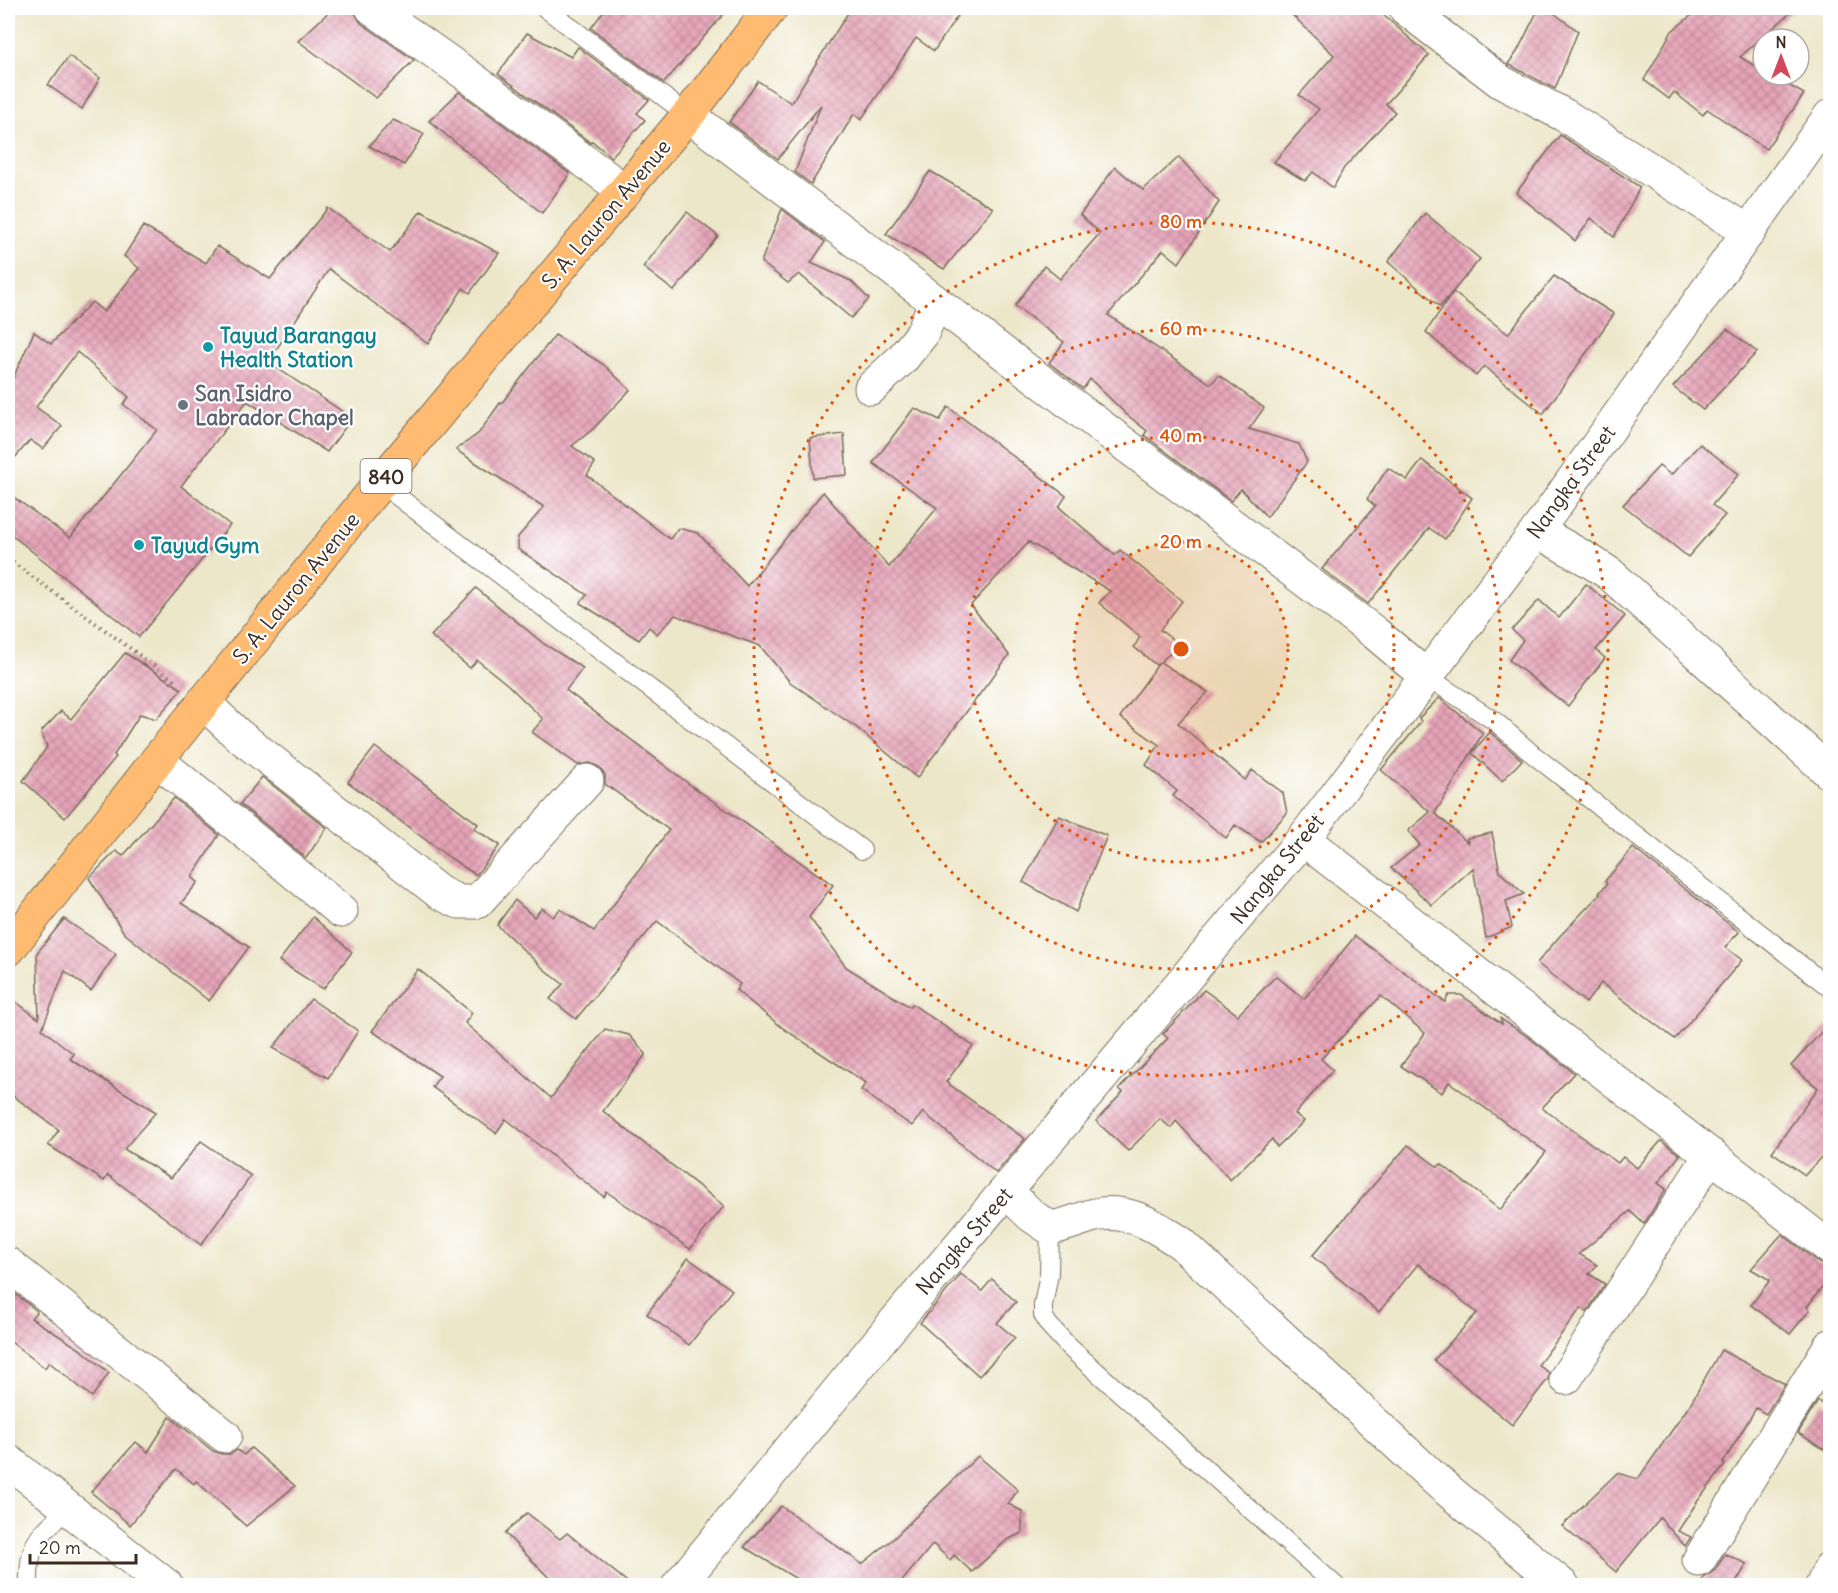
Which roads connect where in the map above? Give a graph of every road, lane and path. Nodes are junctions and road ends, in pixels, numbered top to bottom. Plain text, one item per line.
1 (372, 8) edge
2 (545, 8) edge
3 (771, 8) edge
4 (1406, 9) edge
5 (688, 115) junction
6 (1830, 116) edge
7 (625, 191) junction
8 (1749, 232) junction
9 (935, 303) junction
10 (871, 388) dead end
11 (380, 483) junction
12 (1537, 531) junction
13 (8, 559) edge
14 (1426, 676) junction
15 (203, 702) junction
16 (157, 760) junction
17 (1830, 773) edge
18 (587, 781) dead end
19 (1303, 839) junction
20 (862, 850) dead end
21 (341, 911) dead end
22 (8, 950) edge
23 (1830, 988) edge
24 (1711, 1155) junction
25 (1007, 1192) junction
26 (1050, 1228) junction
27 (1830, 1248) edge
28 (8, 1264) edge
29 (1830, 1346) edge
30 (1566, 1378) dead end
31 (225, 1436) dead end
32 (8, 1461) edge
33 (68, 1508) junction
34 (1699, 1560) dead end
35 (1830, 1568) edge
36 (29, 1586) edge
37 (167, 1586) edge
38 (678, 1586) edge
39 (1336, 1586) edge
40 (1563, 1586) edge
41 (1821, 1586) edge

1 - 7 street
2 - 5 lane
3 - 5 highway, S. A. Lauron Avenue / 840
4 - 8 street
5 - 7 highway, S. A. Lauron Avenue / 840
5 - 9 street
6 - 8 street, Nangka Street
7 - 11 highway, S. A. Lauron Avenue / 840
8 - 12 street, Nangka Street
9 - 10 street
9 - 14 street
11 - 15 highway, S. A. Lauron Avenue / 840
11 - 20 lane
12 - 14 street, Nangka Street
12 - 17 street
13 - 15 path
14 - 19 street, Nangka Street
14 - 23 lane
15 - 16 highway, S. A. Lauron Avenue / 840
15 - 18 street
16 - 21 street
16 - 22 highway, S. A. Lauron Avenue / 840
19 - 24 street
19 - 25 street, Nangka Street
24 - 27 street
24 - 30 street
25 - 26 street
25 - 38 street, Nangka Street
26 - 39 lane
26 - 40 street
28 - 31 street
29 - 34 street
32 - 33 street
33 - 36 lane
33 - 37 street
35 - 41 street

